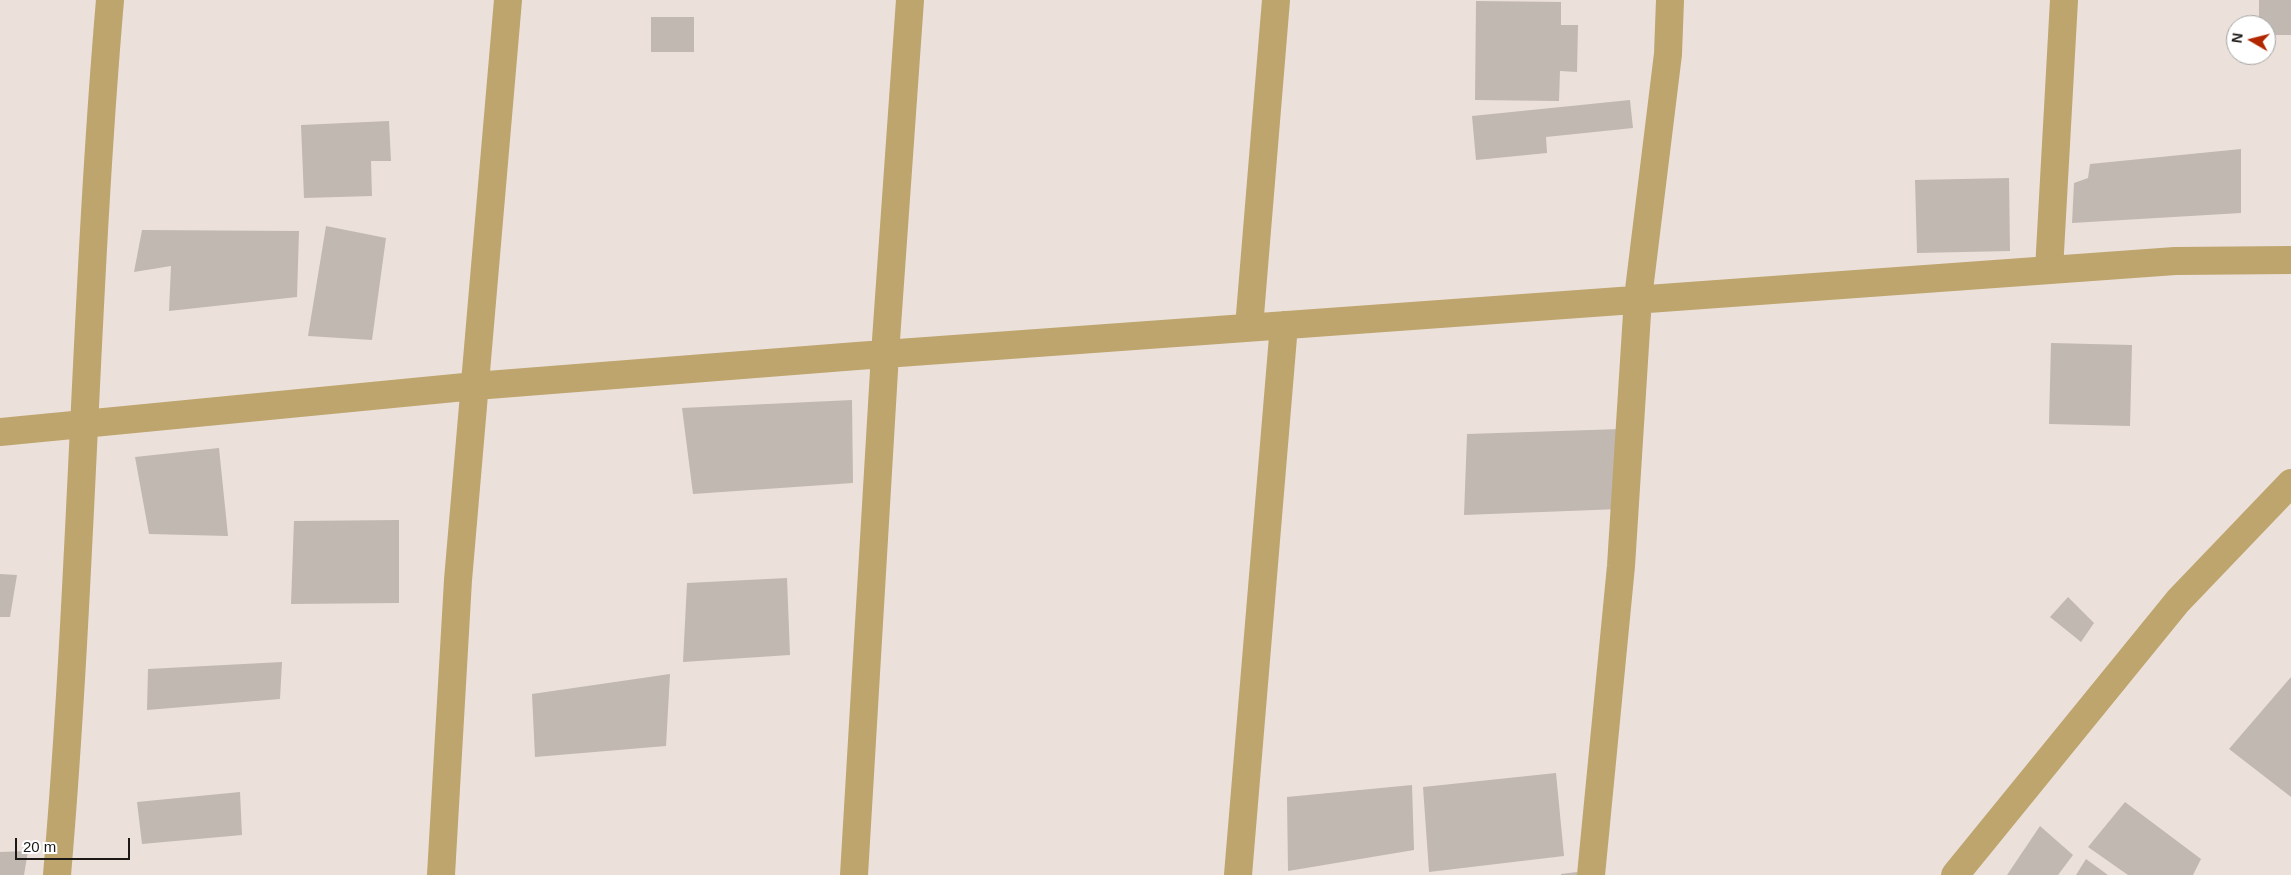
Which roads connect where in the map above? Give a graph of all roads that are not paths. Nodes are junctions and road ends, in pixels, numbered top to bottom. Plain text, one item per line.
1 (110, 0) edge
2 (508, 0) edge
3 (910, 0) edge
4 (1276, 0) edge
5 (1670, 0) edge
6 (2064, 0) edge
7 (2291, 260) edge
8 (2049, 270) junction
9 (1638, 298) junction
10 (1284, 324) junction
11 (1249, 327) junction
12 (885, 354) junction
13 (475, 386) junction
14 (84, 423) junction
15 (0, 432) edge
16 (2291, 483) edge
17 (57, 875) edge
18 (441, 875) edge
19 (854, 875) edge
20 (1238, 875) edge
21 (1590, 875) edge
22 (1955, 875) edge

1 - 14 street
2 - 13 street
3 - 12 street
4 - 11 street
5 - 9 street
6 - 8 street
7 - 8 street
8 - 9 street
9 - 10 street
9 - 21 street
10 - 11 street
10 - 20 street
11 - 12 street
12 - 13 street
12 - 19 street
13 - 14 street
13 - 18 street
14 - 15 street
14 - 17 street
16 - 22 street

